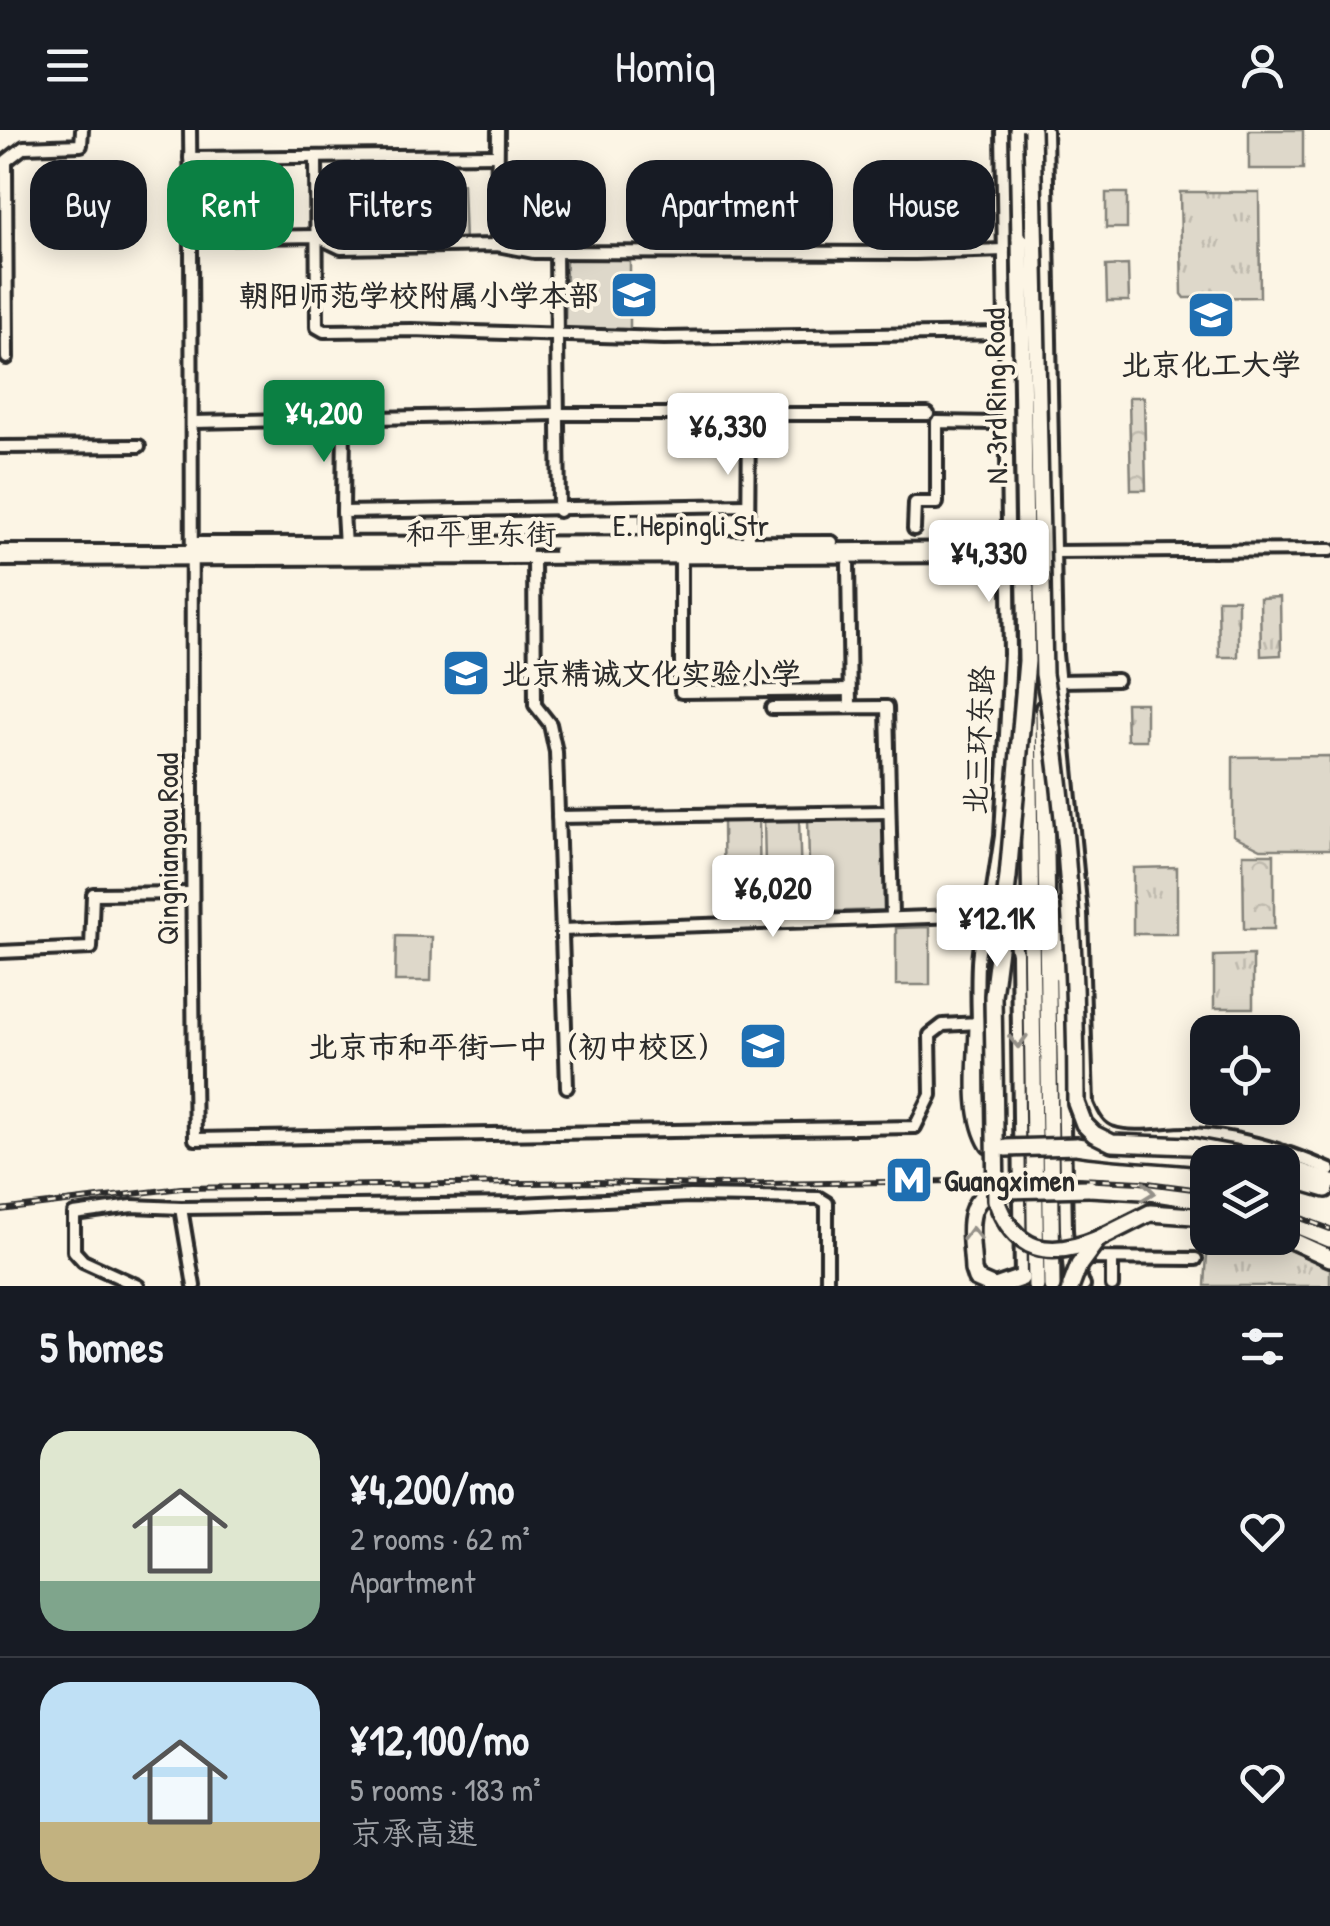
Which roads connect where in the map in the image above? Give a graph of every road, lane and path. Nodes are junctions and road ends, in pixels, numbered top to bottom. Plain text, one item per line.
1 (82, 130) edge
2 (190, 130) edge
3 (498, 130) edge
4 (1002, 130) edge
5 (1018, 130) edge
6 (1032, 130) edge
7 (1046, 130) edge
8 (498, 155) junction
9 (316, 156) junction
10 (190, 158) joint
11 (316, 160) edge
12 (498, 160) edge
13 (1048, 247) junction
14 (191, 250) edge
15 (316, 250) edge
16 (537, 250) edge
17 (1004, 250) junction
18 (556, 252) junction
19 (3, 256) edge
20 (1005, 333) junction
21 (557, 336) junction
22 (7, 358) dead end
23 (558, 414) junction
24 (749, 414) junction
25 (928, 414) dead end
26 (344, 418) junction
27 (193, 422) junction
28 (996, 423) dead end
29 (139, 446) dead end
30 (0, 447) edge
31 (748, 505) junction
32 (648, 507) junction
33 (559, 511) junction
34 (344, 512) junction
35 (914, 529) dead end
36 (648, 542) junction
37 (748, 542) junction
38 (345, 547) junction
39 (901, 548) junction
40 (1330, 550) edge
41 (0, 551) edge
42 (194, 552) junction
43 (1009, 552) junction
44 (1053, 552) junction
45 (681, 557) junction
46 (534, 558) junction
47 (0, 560) edge
48 (848, 564) dead end
49 (1054, 574) junction
50 (1009, 576) junction
51 (1010, 654) junction
52 (1056, 654) junction
53 (1027, 661) junction
54 (1051, 677) junction
55 (1118, 680) dead end
56 (849, 690) junction
57 (772, 708) dead end
58 (850, 708) junction
59 (890, 812) junction
60 (558, 817) junction
61 (1045, 884) junction
62 (190, 893) junction
63 (992, 896) junction
64 (1081, 913) junction
65 (998, 914) junction
66 (984, 915) junction
67 (892, 916) junction
68 (562, 930) junction
69 (1032, 944) junction
70 (0, 952) edge
71 (1060, 973) junction
72 (978, 1023) junction
73 (568, 1087) dead end
74 (1042, 1124) junction
75 (1190, 1146) edge
76 (1190, 1154) edge
77 (1330, 1170) edge
78 (1300, 1171) edge
79 (1300, 1182) edge
80 (1330, 1182) edge
81 (1330, 1191) edge
82 (1190, 1198) edge
83 (180, 1208) junction
84 (1044, 1211) junction
85 (1190, 1215) edge
86 (1300, 1226) edge
87 (1066, 1230) junction
88 (1098, 1239) junction
89 (1330, 1239) edge
90 (1300, 1245) edge
91 (1072, 1254) junction
92 (1330, 1258) edge
93 (1196, 1259) dead end
94 (1112, 1261) junction
95 (1021, 1282) edge
96 (138, 1286) edge
97 (194, 1286) edge
98 (827, 1286) edge
99 (995, 1286) edge
100 (1036, 1286) edge
101 (1052, 1286) edge
102 (1071, 1286) edge
103 (1084, 1286) edge
104 (1112, 1286) edge

1 - 19 street
2 - 10 street, Qingniangou Road
3 - 8 street
4 - 17 street, 北三环东路
5 - 53 highway, N. 3rd Ring Road, bridge
6 - 54 highway, bridge
7 - 13 street
8 - 9 street
8 - 12 street
9 - 10 street
9 - 11 street
13 - 17 street
13 - 44 street
14 - 27 street, Qingniangou Road
15 - 21 street
16 - 18 street
17 - 18 street
17 - 20 street, 北三环东路
18 - 21 street
19 - 22 street
20 - 21 street
20 - 43 street, 北三环东路
21 - 23 street
23 - 24 street
23 - 26 street
23 - 33 street
24 - 25 street
24 - 31 street
26 - 27 street
26 - 34 street
27 - 42 street, Qingniangou Road
28 - 35 street
29 - 30 street
31 - 32 street
31 - 37 street
32 - 33 street
32 - 36 street
33 - 34 street
34 - 38 street
36 - 37 street
36 - 38 street
37 - 39 street
38 - 39 street, E. Hepingli Str
38 - 42 street
39 - 43 street, E. Hepingli Str
40 - 44 street
41 - 42 street, 和平里东街
42 - 46 street, 和平里东街
42 - 47 street, 和平里东街
42 - 62 street, Qingniangou Road
43 - 44 street
43 - 45 street, E. Hepingli Str
43 - 50 street, 北三环东路
44 - 49 street
45 - 46 street, 和平里东街
45 - 56 street
46 - 60 street
48 - 56 street
49 - 50 street
49 - 52 street
50 - 51 street, 北三环东路
51 - 52 street
51 - 63 street, 北三环东路
52 - 54 street
53 - 69 highway
53 - 88 highway, bridge
54 - 55 street
54 - 61 highway
54 - 64 street
54 - 75 highway, bridge
56 - 58 street
57 - 58 street
58 - 59 street
59 - 60 street
59 - 67 street
60 - 68 street
61 - 71 highway
61 - 74 highway
62 - 70 street
62 - 72 street, Qingniangou Road
63 - 65 street, 北三环东路
63 - 66 street
63 - 69 highway
64 - 71 street
64 - 77 street
65 - 66 street
65 -> 95 street, 北三环东路
66 - 67 street
66 - 72 street
67 - 68 street
68 - 73 street
69 - 74 highway
71 - 87 street
72 - 76 highway, bridge
74 - 84 highway
78 - 80 highway
79 - 81 highway
99 -> 82 highway, bridge
83 - 96 street
83 - 97 street
83 - 98 street
84 - 100 highway
84 - 101 highway
85 - 88 highway
86 - 89 highway
87 - 91 street
87 - 102 street
88 - 102 highway, bridge
90 - 92 highway
91 - 94 street
91 - 103 street
93 - 94 street
94 - 104 street
95 - 99 highway

